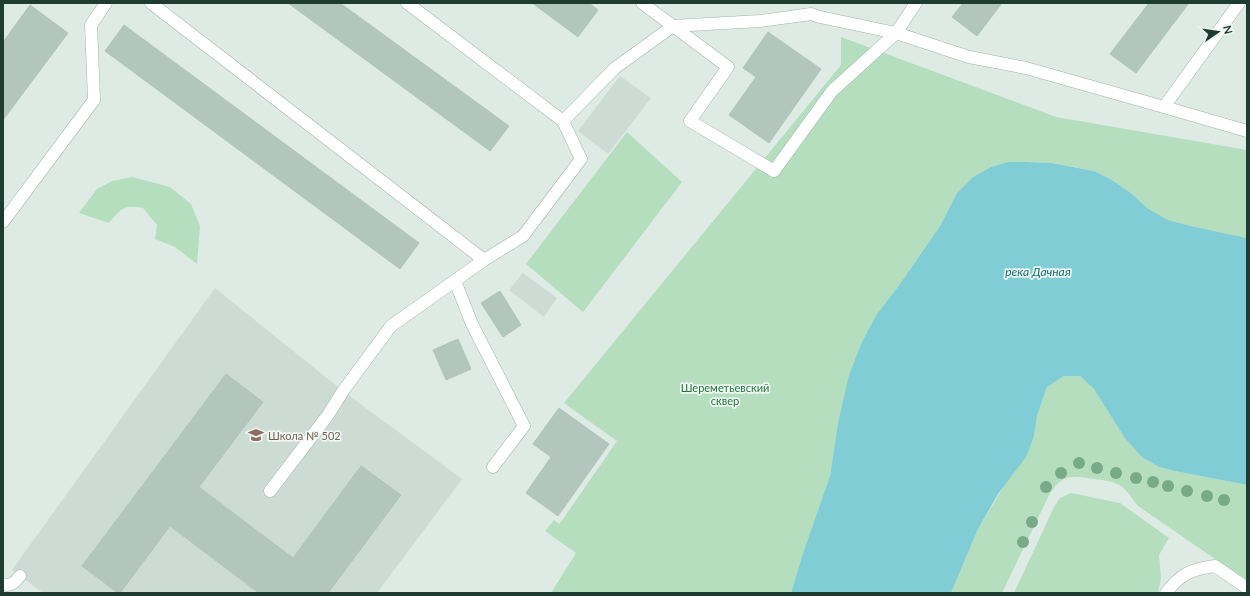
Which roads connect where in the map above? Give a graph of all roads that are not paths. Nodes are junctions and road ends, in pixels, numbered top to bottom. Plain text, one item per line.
1 (106, 3) edge
2 (151, 3) edge
3 (407, 3) edge
4 (642, 3) edge
5 (916, 3) edge
6 (1239, 3) edge
7 (673, 26) junction
8 (896, 34) junction
9 (1164, 107) junction
10 (563, 121) junction
11 (1247, 131) edge
12 (3, 222) edge
13 (484, 260) junction
14 (455, 281) junction
15 (493, 467) dead end
16 (270, 491) dead end
17 (20, 576) dead end
18 (3, 584) edge
19 (1247, 588) edge
20 (1166, 593) edge

1 - 12 lane
2 - 13 lane
3 - 10 lane
4 - 7 lane
5 - 8 lane
6 - 9 lane
7 - 8 lane
7 - 8 lane
7 - 10 lane
8 - 9 lane
9 - 11 lane
10 - 13 lane
13 - 14 lane
14 - 15 lane
14 - 16 lane
17 - 18 lane
19 - 20 lane

